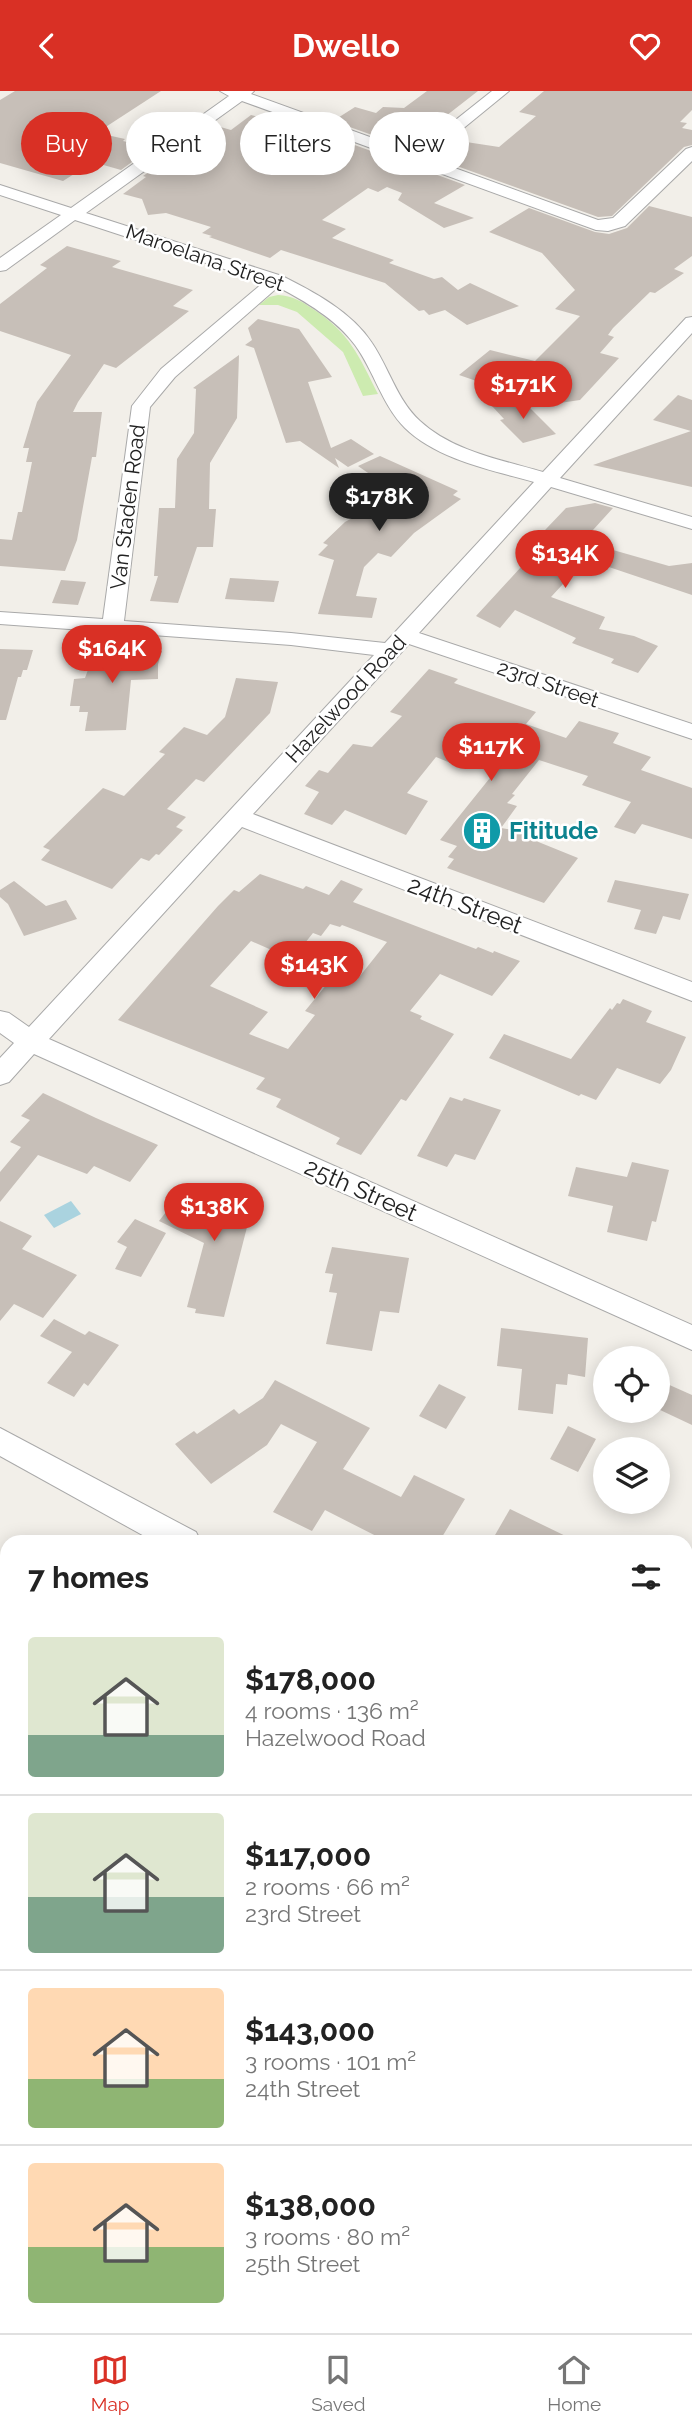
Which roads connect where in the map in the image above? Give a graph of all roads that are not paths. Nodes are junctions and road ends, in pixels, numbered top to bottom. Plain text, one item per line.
1 (501, 91) edge
2 (238, 92) edge
3 (469, 117) edge
4 (369, 142) edge
5 (692, 152) edge
6 (455, 175) edge
7 (0, 190) edge
8 (73, 214) junction
9 (0, 266) edge
10 (276, 280) junction
11 (692, 322) edge
12 (666, 351) junction
13 (692, 358) edge
14 (548, 479) junction
15 (692, 523) edge
16 (0, 618) edge
17 (114, 626) junction
18 (397, 643) junction
19 (692, 732) edge
20 (238, 817) junction
21 (692, 992) edge
22 (0, 1020) edge
23 (31, 1042) junction
24 (0, 1075) edge
25 (692, 1338) edge
26 (0, 1441) edge
27 (171, 1535) edge

1 - 3 street
2 - 4 street
2 - 8 street
5 - 6 street
7 - 8 street, Maroelana Street
8 - 9 street
8 - 10 street, Maroelana Street
10 - 14 street, Maroelana Street
10 - 17 street, Van Staden Road
11 - 12 street, Hazelwood Road
12 - 13 street
12 - 14 street, Hazelwood Road
14 - 15 street, Maroelana Street
14 - 18 street, Hazelwood Road
16 - 17 street, 23rd Street
17 - 18 street, 23rd Street
18 - 19 street, 23rd Street
18 - 20 street, Hazelwood Road
20 - 21 street, 24th Street
20 - 23 street, Hazelwood Road
22 - 23 street, 25th Street
23 - 24 street, Hazelwood Road
23 - 25 street, 25th Street
26 - 27 street

